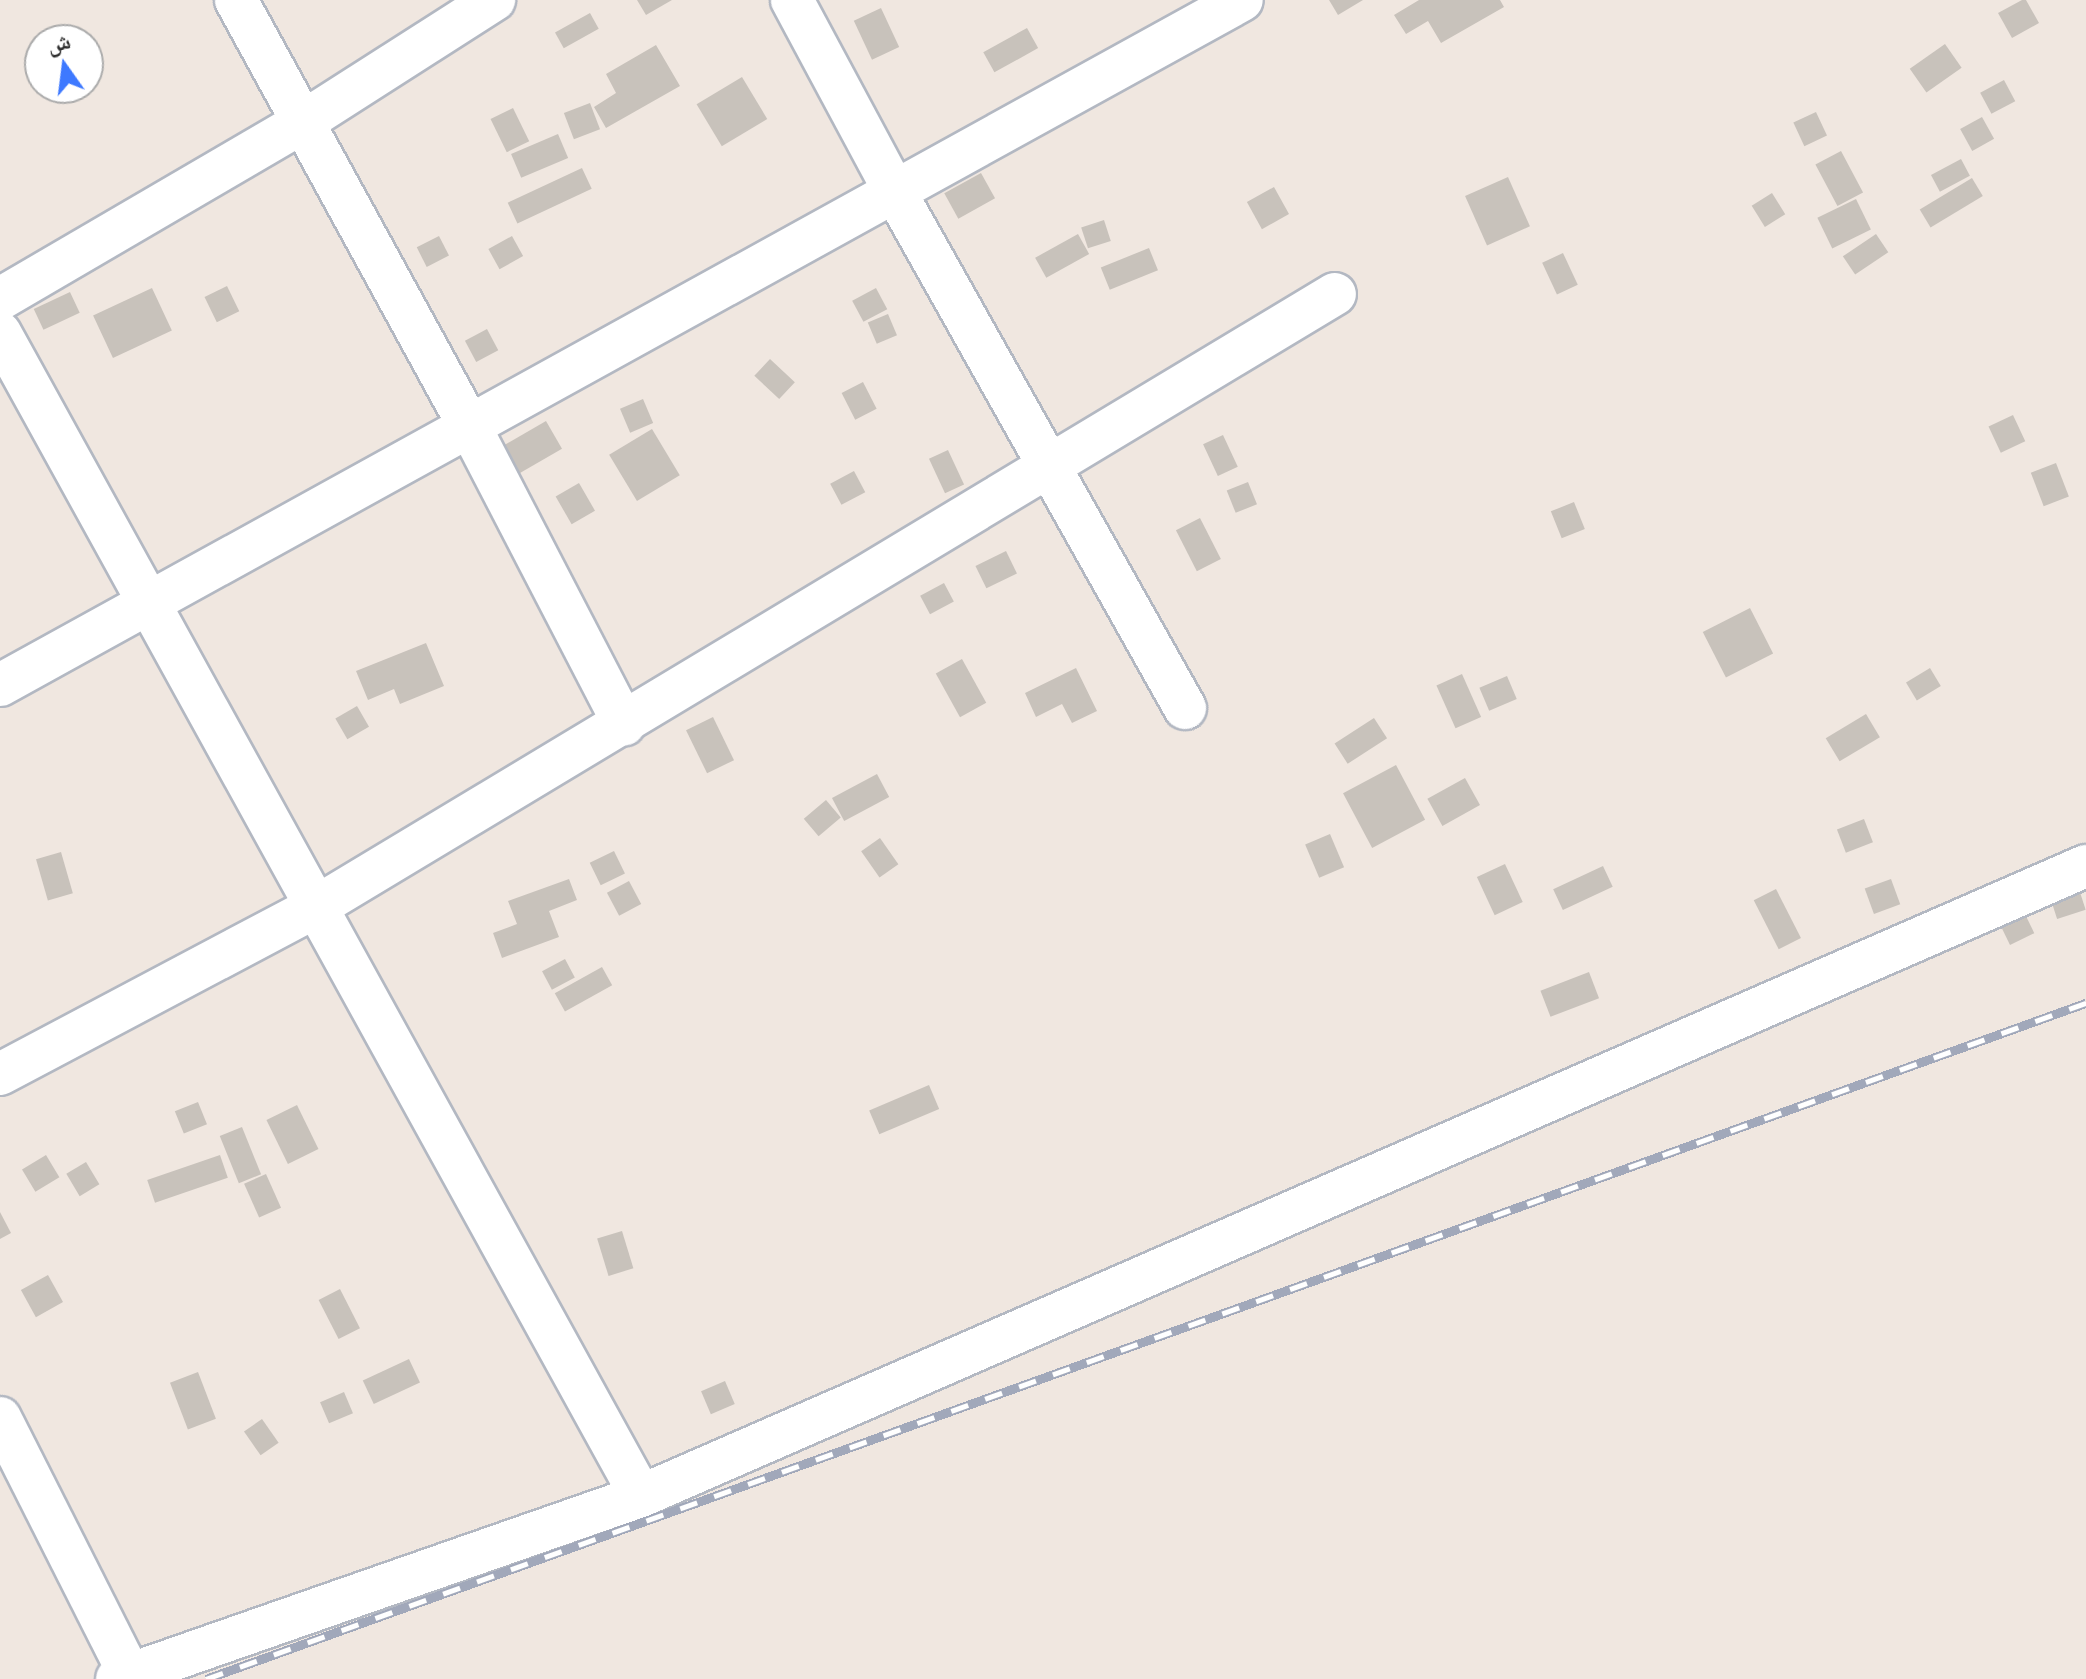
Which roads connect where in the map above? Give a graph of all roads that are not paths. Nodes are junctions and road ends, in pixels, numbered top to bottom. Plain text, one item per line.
1 (236, 0) edge
2 (494, 0) edge
3 (792, 0) edge
4 (1242, 0) edge
5 (303, 122) junction
6 (895, 192) junction
7 (1335, 294) dead end
8 (0, 299) edge
9 (0, 333) edge
10 (470, 427) junction
11 (1050, 468) junction
12 (150, 604) junction
13 (0, 685) edge
14 (1185, 708) dead end
15 (624, 724) junction
16 (2086, 866) edge
17 (316, 907) junction
18 (0, 1074) edge
19 (0, 1418) edge
20 (641, 1496) junction
21 (124, 1677) edge

1 - 5 street
2 - 5 street
3 - 6 street
4 - 6 street
5 - 8 street
5 - 10 street
6 - 10 street
6 - 11 street
7 - 11 street
9 - 12 street
10 - 12 street
10 - 15 street
11 - 14 street
11 - 15 street
12 - 13 street
12 - 17 street
15 - 17 street
16 - 20 street
17 - 18 street
17 - 20 street
19 - 21 street
20 - 21 street

